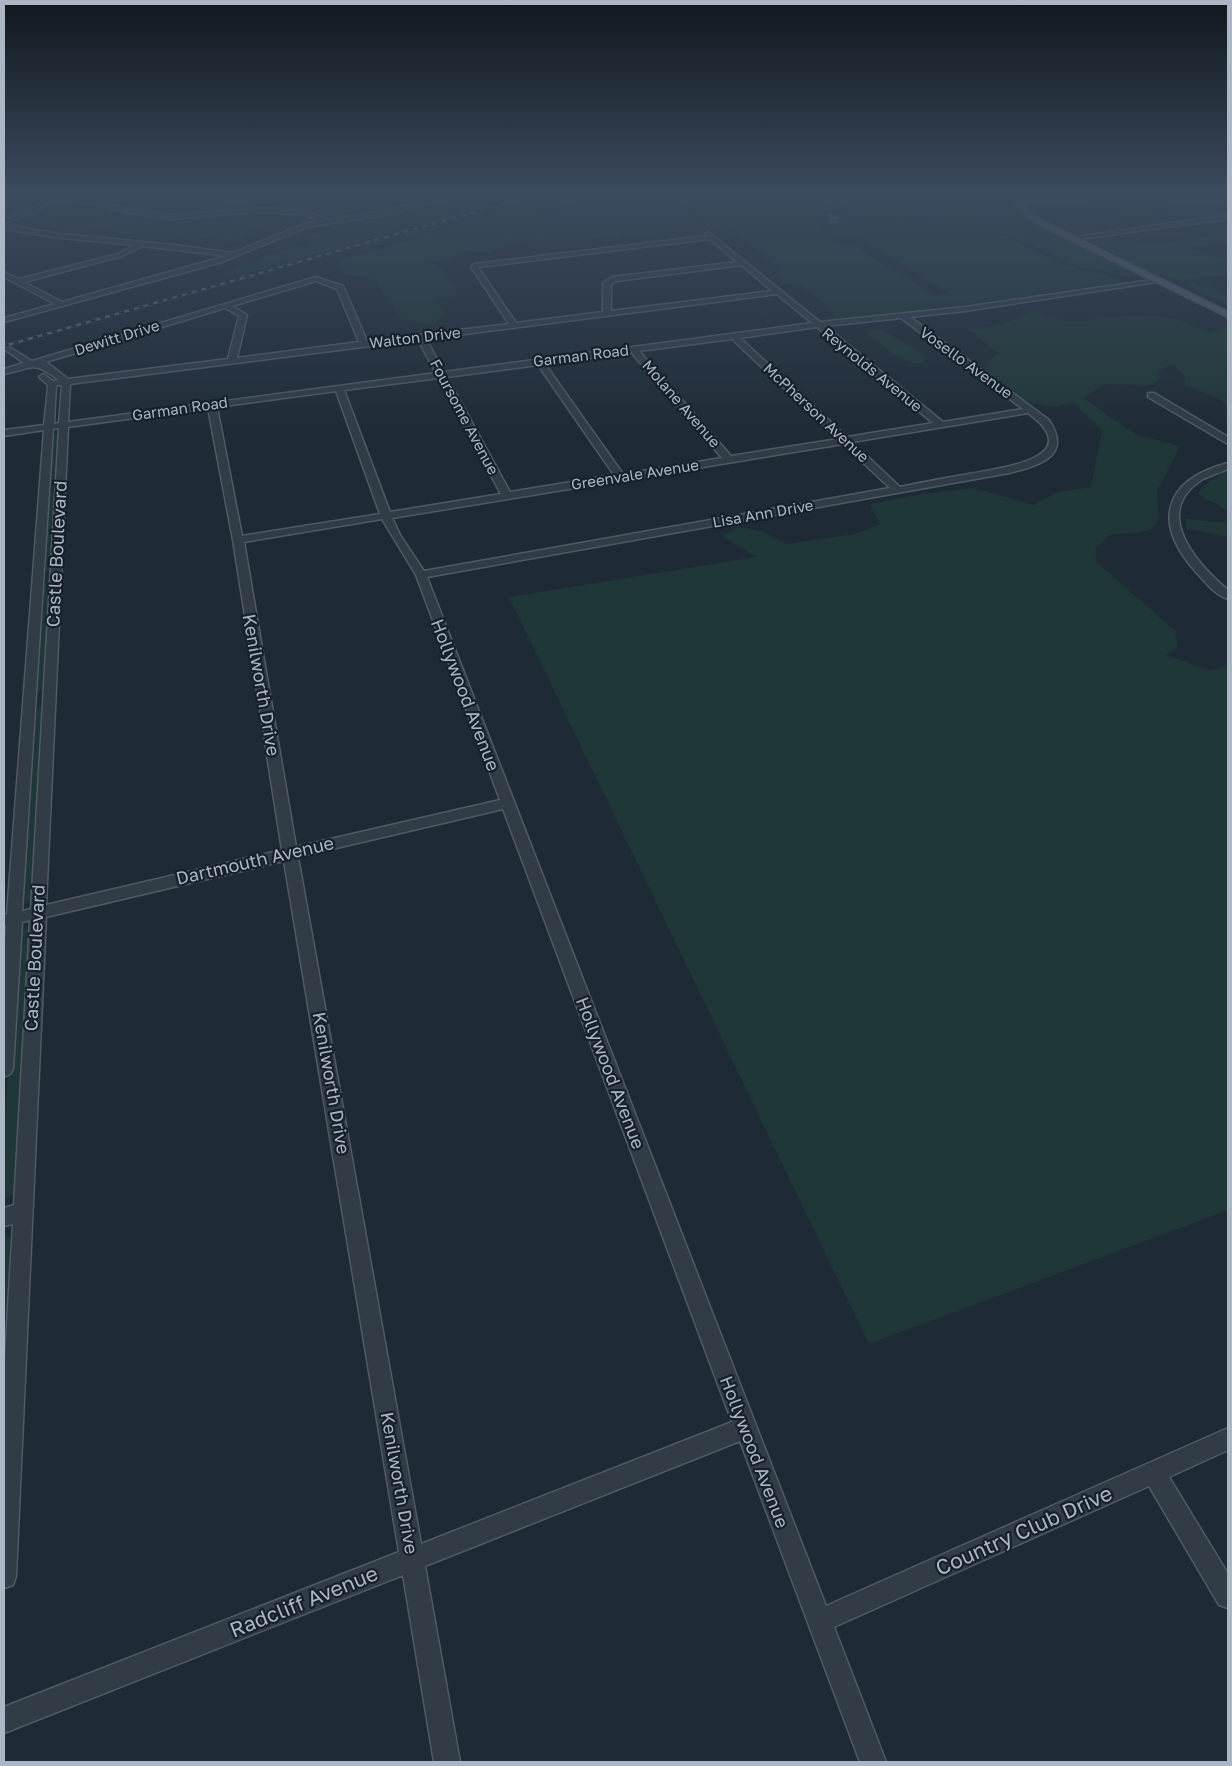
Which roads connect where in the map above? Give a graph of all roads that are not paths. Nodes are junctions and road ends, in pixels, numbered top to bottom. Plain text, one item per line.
1 (49, 273) edge
2 (171, 273) edge
3 (478, 273) edge
4 (660, 273) edge
5 (756, 273) edge
6 (1145, 273) edge
7 (4, 274) edge
8 (1159, 280) junction
9 (20, 281) junction
10 (778, 292) junction
11 (61, 304) junction
12 (226, 306) junction
13 (606, 314) junction
14 (902, 315) junction
15 (1228, 315) edge
16 (4, 320) edge
17 (817, 325) junction
18 (514, 326) junction
19 (734, 336) junction
20 (421, 337) junction
21 (364, 344) junction
22 (4, 346) edge
23 (634, 350) junction
24 (232, 360) junction
25 (540, 362) junction
26 (31, 364) junction
27 (4, 372) edge
28 (441, 375) junction
29 (66, 382) junction
30 (52, 383) junction
31 (338, 388) junction
32 (1152, 395) dead end
33 (212, 405) junction
34 (1031, 410) junction
35 (941, 424) junction
36 (55, 426) junction
37 (4, 433) edge
38 (845, 441) junction
39 (1228, 441) edge
40 (728, 459) junction
41 (1228, 466) edge
42 (620, 477) junction
43 (52, 487) junction
44 (898, 490) junction
45 (507, 496) junction
46 (386, 516) junction
47 (238, 540) junction
48 (56, 575) junction
49 (421, 575) junction
50 (37, 578) junction
51 (1228, 596) edge
52 (49, 695) junction
53 (30, 699) junction
54 (507, 803) junction
55 (290, 852) junction
56 (38, 912) junction
57 (9, 919) edge
58 (4, 1069) edge
59 (13, 1214) edge
60 (744, 1428) junction
61 (1228, 1439) edge
62 (1154, 1473) junction
63 (412, 1559) junction
64 (4, 1576) edge
65 (1228, 1596) edge
66 (819, 1621) junction
67 (4, 1720) edge
68 (447, 1762) edge
69 (873, 1762) edge

1 - 9 street
2 - 11 street
3 - 18 street, Reynolds Avenue
4 - 13 street
5 - 10 street, Reynolds Avenue
6 - 8 main road
7 - 9 street
8 - 14 street, Garman Road
8 - 15 main road
9 - 11 street
10 - 13 street, Walton Drive
10 - 17 street, Reynolds Avenue
11 - 16 street
12 - 21 street, Dewitt Drive
12 - 24 street
12 - 26 street, Dewitt Drive
13 - 18 street, Walton Drive
14 - 17 street, Garman Road
14 - 34 street, Vosello Avenue
17 - 19 street, Garman Road
17 - 35 street, Reynolds Avenue
18 - 20 street, Walton Drive
19 - 23 street, Garman Road
19 - 38 street, McPherson Avenue
20 - 21 street, Walton Drive
20 - 28 street, Foursome Avenue
21 - 24 street, Walton Drive
22 - 26 street
23 - 25 street, Garman Road
23 - 40 street, Molane Avenue
24 - 29 street, Walton Drive
25 - 28 street, Garman Road
25 - 42 street
26 - 27 street, Dewitt Drive
26 - 29 street
26 - 30 street
28 - 31 street, Garman Road
28 - 45 street, Foursome Avenue
29 - 30 street, Walton Drive
29 - 36 street, Castle Boulevard
30 - 36 street, Castle Boulevard
31 - 33 street, Garman Road
31 - 46 street, Hollywood Avenue
32 - 39 street
33 - 36 street, Garman Road
33 - 47 street, Kenilworth Drive
34 - 35 street, Greenvale Avenue
34 - 44 street, Lisa Ann Drive
35 - 38 street, Greenvale Avenue
36 - 37 street, Garman Road
36 - 43 street, Castle Boulevard
38 - 40 street, Greenvale Avenue
38 - 44 street, McPherson Avenue
40 - 42 street, Greenvale Avenue
41 - 51 street
42 - 45 street, Greenvale Avenue
43 - 48 street, Castle Boulevard
43 - 50 street, Castle Boulevard
44 - 49 street, Lisa Ann Drive
45 - 46 street, Greenvale Avenue
46 - 47 street, Greenvale Avenue
46 - 49 street, Hollywood Avenue
47 - 55 street, Kenilworth Drive
48 - 50 street
48 - 52 street, Castle Boulevard
49 - 54 street, Hollywood Avenue
50 - 53 street, Castle Boulevard
52 - 53 street
52 - 56 street, Castle Boulevard
53 - 57 street, Castle Boulevard
54 - 55 street, Dartmouth Avenue
54 - 60 street, Hollywood Avenue
55 - 56 street, Dartmouth Avenue
55 - 63 street, Kenilworth Drive
56 - 57 street, Dartmouth Avenue
56 - 59 street, Castle Boulevard
57 - 58 street, Castle Boulevard
59 - 64 street, Castle Boulevard
60 - 63 street, Radcliff Avenue
60 - 66 street, Hollywood Avenue
61 - 62 street, Country Club Drive
62 - 65 street
62 - 66 street, Country Club Drive
63 - 67 street, Radcliff Avenue
63 - 68 street, Kenilworth Drive
66 - 69 street, Hollywood Avenue

